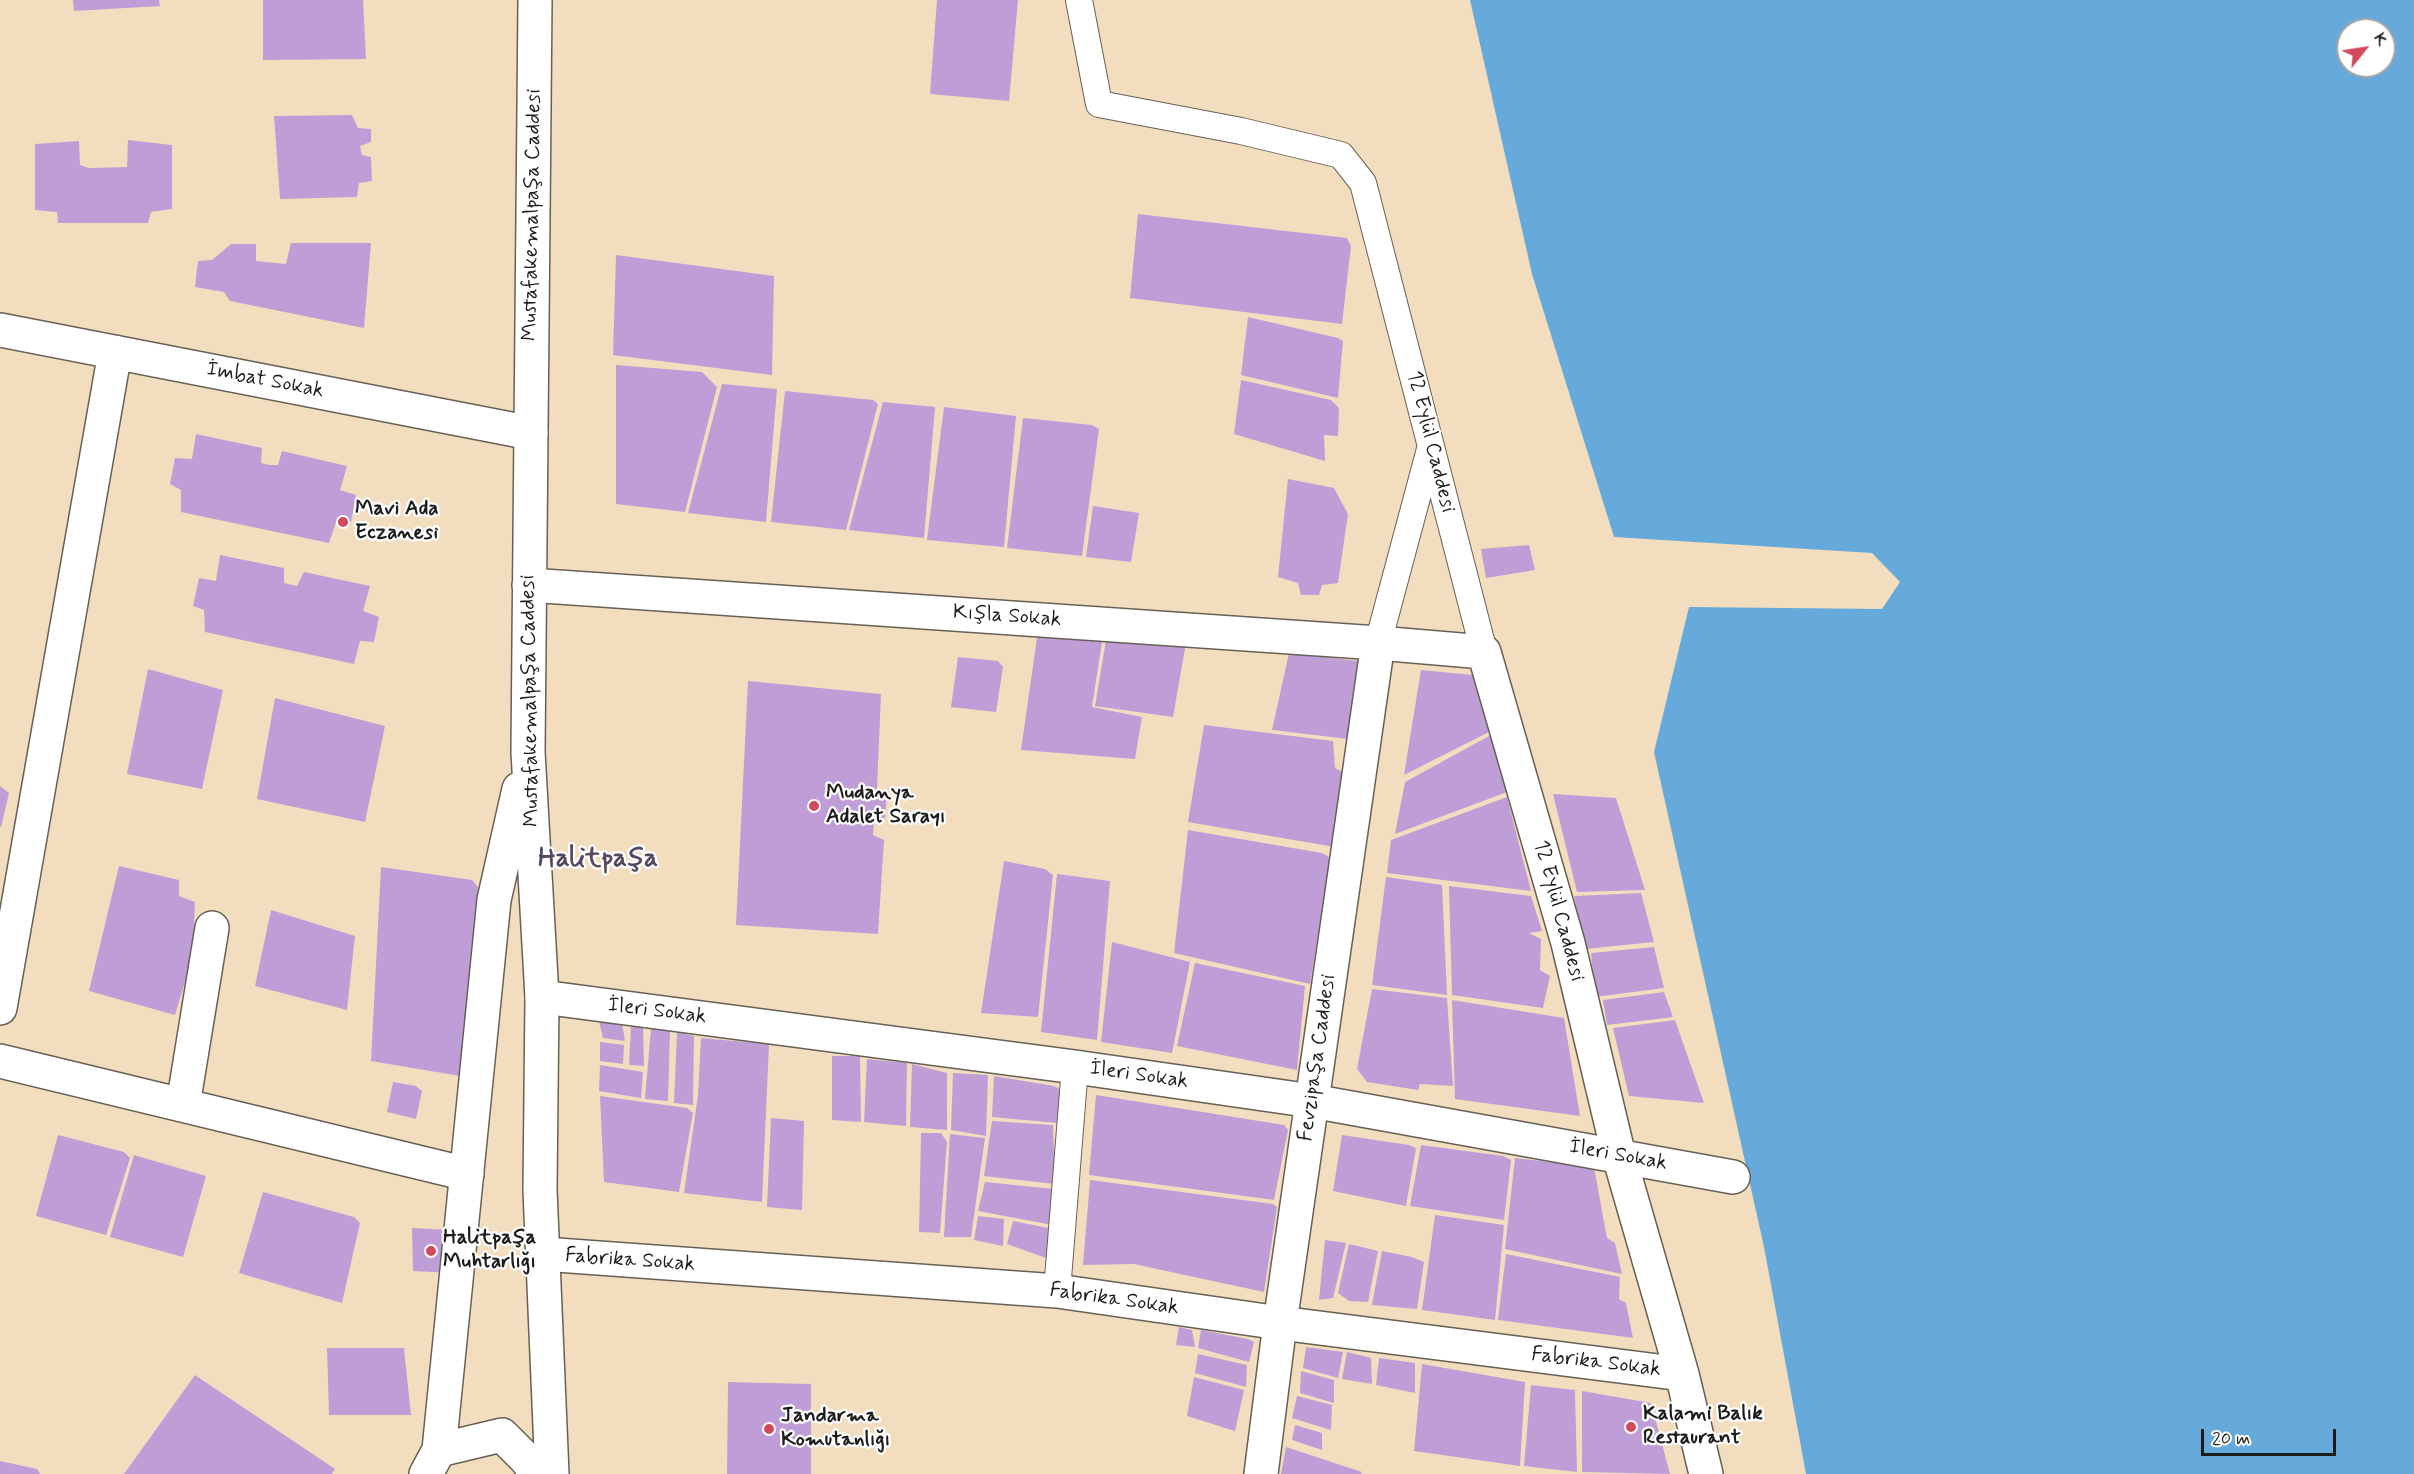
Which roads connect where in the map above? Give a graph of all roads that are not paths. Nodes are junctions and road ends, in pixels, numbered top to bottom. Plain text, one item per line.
1 (535, 0) edge
2 (1079, 0) edge
3 (0, 330) edge
4 (115, 352) junction
5 (531, 434) junction
6 (1431, 447) junction
7 (529, 585) junction
8 (1378, 643) junction
9 (1484, 652) junction
10 (528, 752) junction
11 (213, 928) dead end
12 (542, 997) junction
13 (0, 1008) edge
14 (0, 1061) edge
15 (1075, 1067) junction
16 (1312, 1101) junction
17 (183, 1105) junction
18 (1619, 1156) junction
19 (467, 1174) junction
20 (1733, 1177) dead end
21 (543, 1254) junction
22 (1057, 1291) junction
23 (1280, 1323) junction
24 (1682, 1374) junction
25 (433, 1462) edge
26 (536, 1474) edge
27 (552, 1474) edge
28 (1261, 1474) edge
29 (1706, 1474) edge

1 - 5 street, Mustafakemalpaşa Caddesi
2 - 6 lane, 12 Eylül Caddesi
3 - 4 street, İmbat Sokak
4 - 5 street, İmbat Sokak
4 - 13 street
5 - 7 street, Mustafakemalpaşa Caddesi
6 - 8 lane
6 - 9 lane, 12 Eylül Caddesi
7 - 8 street, Kışla Sokak
7 - 10 street, Mustafakemalpaşa Caddesi
8 - 9 street, Kışla Sokak
8 - 16 street, Fevzipaşa Caddesi
9 - 18 street, 12 Eylül Caddesi
10 - 12 street, Mustafakemalpaşa Caddesi
10 - 19 street
11 - 17 street
12 - 15 street, İleri Sokak
12 - 21 street, Mustafakemalpaşa Caddesi
14 - 17 street
15 - 16 street, İleri Sokak
15 - 22 lane
16 - 18 street, İleri Sokak
16 - 23 street, Fevzipaşa Caddesi
17 - 19 street
18 - 20 street, İleri Sokak
18 - 24 street, 12 Eylül Caddesi
19 - 25 street
21 - 22 street, Fabrika Sokak
21 - 27 street, Mustafakemalpaşa Caddesi
22 - 23 street, Fabrika Sokak
23 - 24 street, Fabrika Sokak
23 - 28 street, Fevzipaşa Caddesi
24 - 29 street, 12 Eylül Caddesi
25 - 26 street

